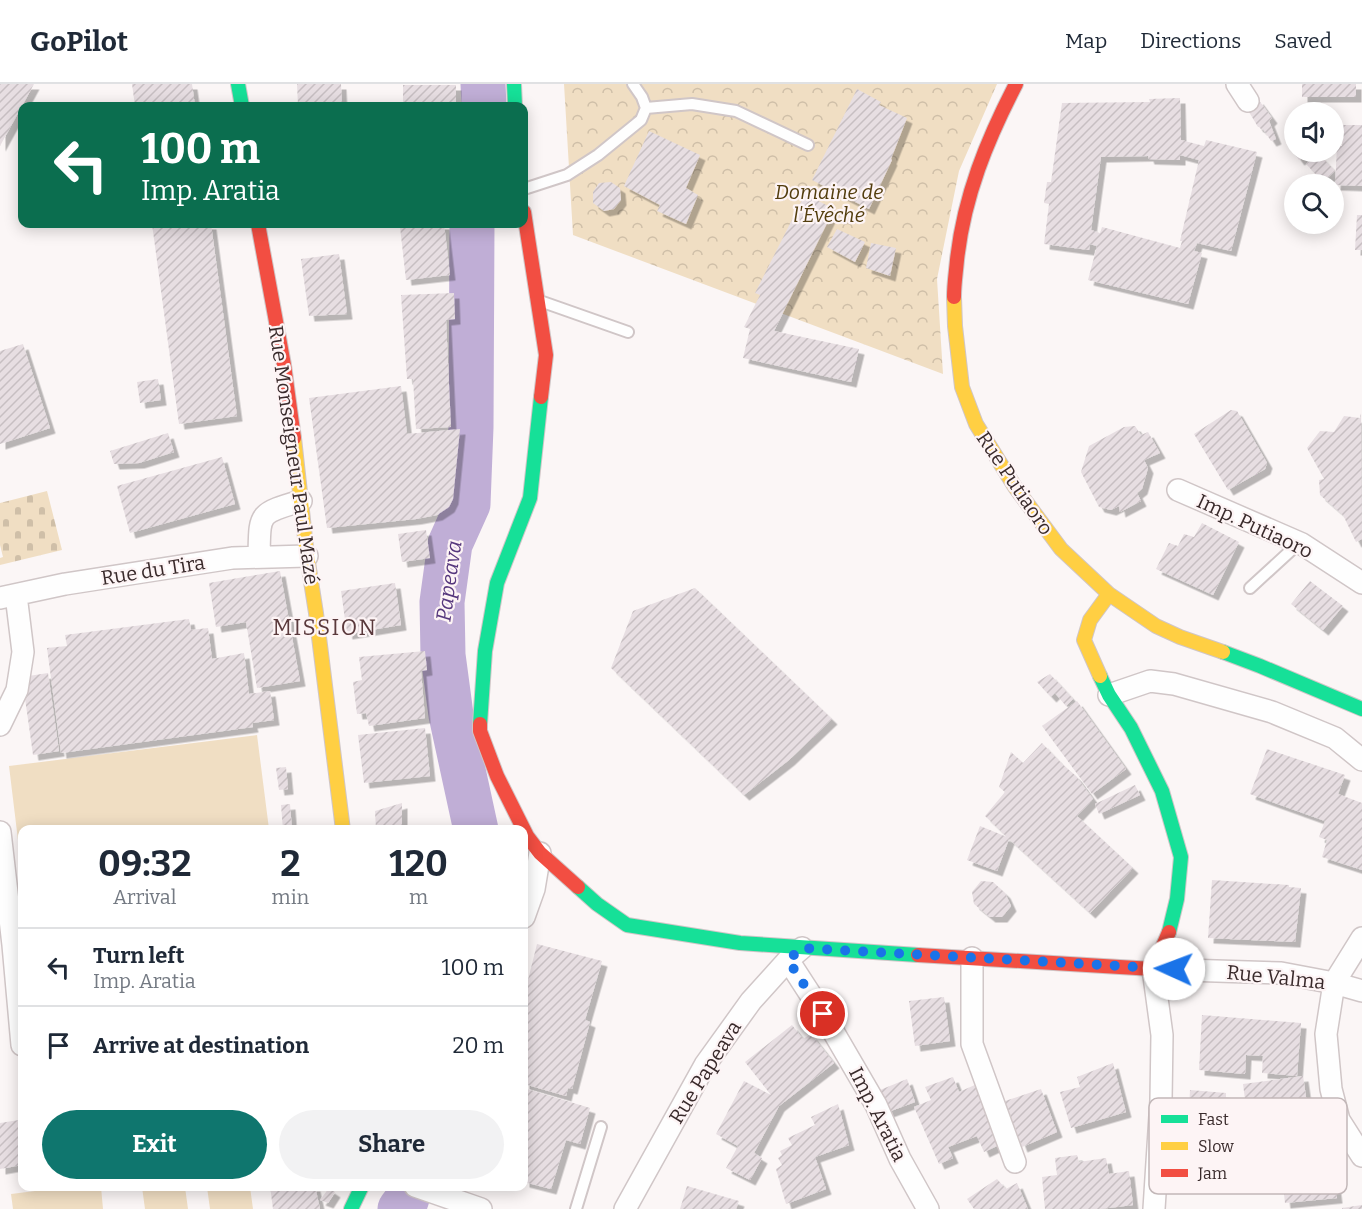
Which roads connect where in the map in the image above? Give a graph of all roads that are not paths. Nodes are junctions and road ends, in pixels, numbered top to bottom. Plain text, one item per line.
1 (238, 84) edge
2 (514, 84) edge
3 (633, 84) edge
4 (1016, 84) edge
5 (241, 102) edge
6 (515, 102) edge
7 (646, 108) junction
8 (808, 145) dead end
9 (528, 188) edge
10 (259, 228) edge
11 (526, 228) edge
12 (537, 300) junction
13 (628, 332) dead end
14 (1178, 490) dead end
15 (301, 501) junction
16 (1299, 543) junction
17 (307, 556) junction
18 (259, 557) junction
19 (1362, 583) edge
20 (1250, 588) dead end
21 (1109, 594) junction
22 (8, 596) edge
23 (1109, 695) junction
24 (1362, 709) edge
25 (0, 724) edge
26 (1362, 760) edge
27 (342, 825) edge
28 (522, 825) edge
29 (0, 832) edge
30 (528, 837) edge
31 (540, 853) junction
32 (528, 906) edge
33 (1362, 938) edge
34 (795, 954) junction
35 (972, 958) junction
36 (1153, 969) junction
37 (1334, 983) junction
38 (1362, 991) edge
39 (18, 995) edge
40 (1161, 1098) edge
41 (1333, 1098) edge
42 (601, 1127) dead end
43 (1347, 1133) edge
44 (1362, 1156) edge
45 (1015, 1162) dead end
46 (360, 1191) edge
47 (428, 1191) edge
48 (1155, 1194) edge
49 (351, 1209) edge
50 (481, 1209) edge
51 (576, 1209) edge
52 (626, 1209) edge
53 (928, 1209) edge
54 (1154, 1209) edge

1 - 5 street
2 - 6 street
3 - 7 lane
4 - 21 street, Rue Putiaoro
7 - 8 lane
7 - 9 lane
10 - 15 street, Rue Monseigneur Paul Mazé
11 - 12 street
12 - 13 lane
12 - 28 street
14 - 16 street, Imp. Putiaoro
15 - 17 street, Rue Monseigneur Paul Mazé
15 - 18 street
16 - 19 street, Imp. Putiaoro
16 - 20 lane
17 - 18 street, Rue du Tira
17 - 27 street, Rue Monseigneur Paul Mazé
18 - 22 street, Rue du Tira
21 - 23 street
21 - 24 street, Rue Putiaoro
22 - 25 street
23 - 26 street
23 - 36 street
29 - 39 street
30 - 31 street
31 - 32 street
31 - 34 street
33 - 37 street
34 - 35 street
34 - 52 street, Rue Papeava
34 - 53 street, Imp. Aratia
35 - 36 street
35 - 45 street
36 - 37 street, Rue Valma
36 - 40 street
37 - 38 street, Rue Valma
37 - 41 street
42 - 51 lane
43 - 44 street
46 - 49 street
47 - 50 street
48 - 54 street

